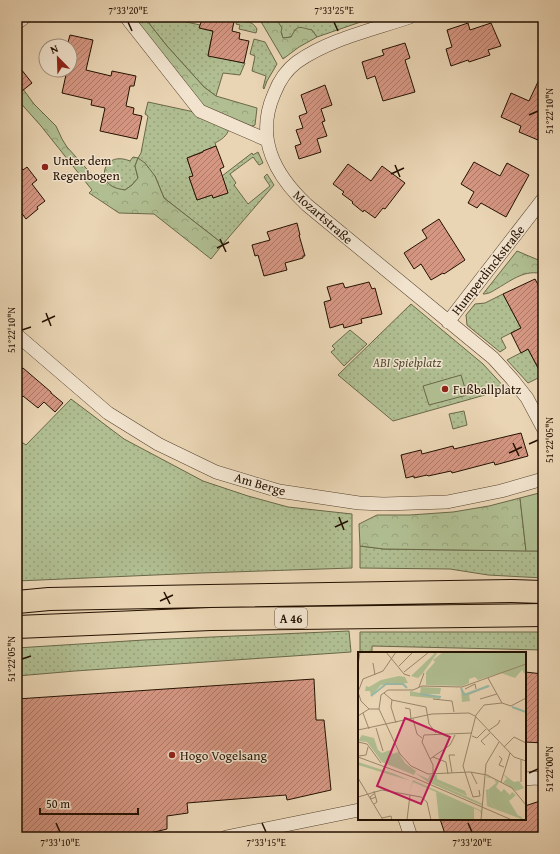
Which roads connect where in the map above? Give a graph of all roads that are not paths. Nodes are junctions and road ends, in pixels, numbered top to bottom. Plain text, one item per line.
1 (25, 17) edge
2 (126, 17) edge
3 (410, 17) edge
4 (17, 23) edge
5 (267, 140) junction
6 (543, 199) edge
7 (448, 322) junction
8 (17, 335) edge
9 (543, 428) edge
10 (543, 479) edge
11 (543, 592) edge
12 (17, 596) edge
13 (49, 599) junction
14 (17, 602) edge
15 (543, 615) edge
16 (17, 627) edge
17 (526, 779) edge
18 (543, 779) edge
19 (358, 810) edge
20 (405, 820) edge
21 (226, 837) edge
22 (411, 837) edge

1 - 4 street
2 - 5 street
3 - 5 street, Mozartstraße
5 - 7 street, Mozartstraße
6 - 7 street, Humperdinckstraße
7 - 9 street, Mozartstraße
8 - 10 street, Am Berge
11 - 13 highway, A 46
12 - 13 highway
13 - 14 highway, A 46
15 - 16 highway, A 46
17 - 18 street
19 - 21 street
20 - 22 street

